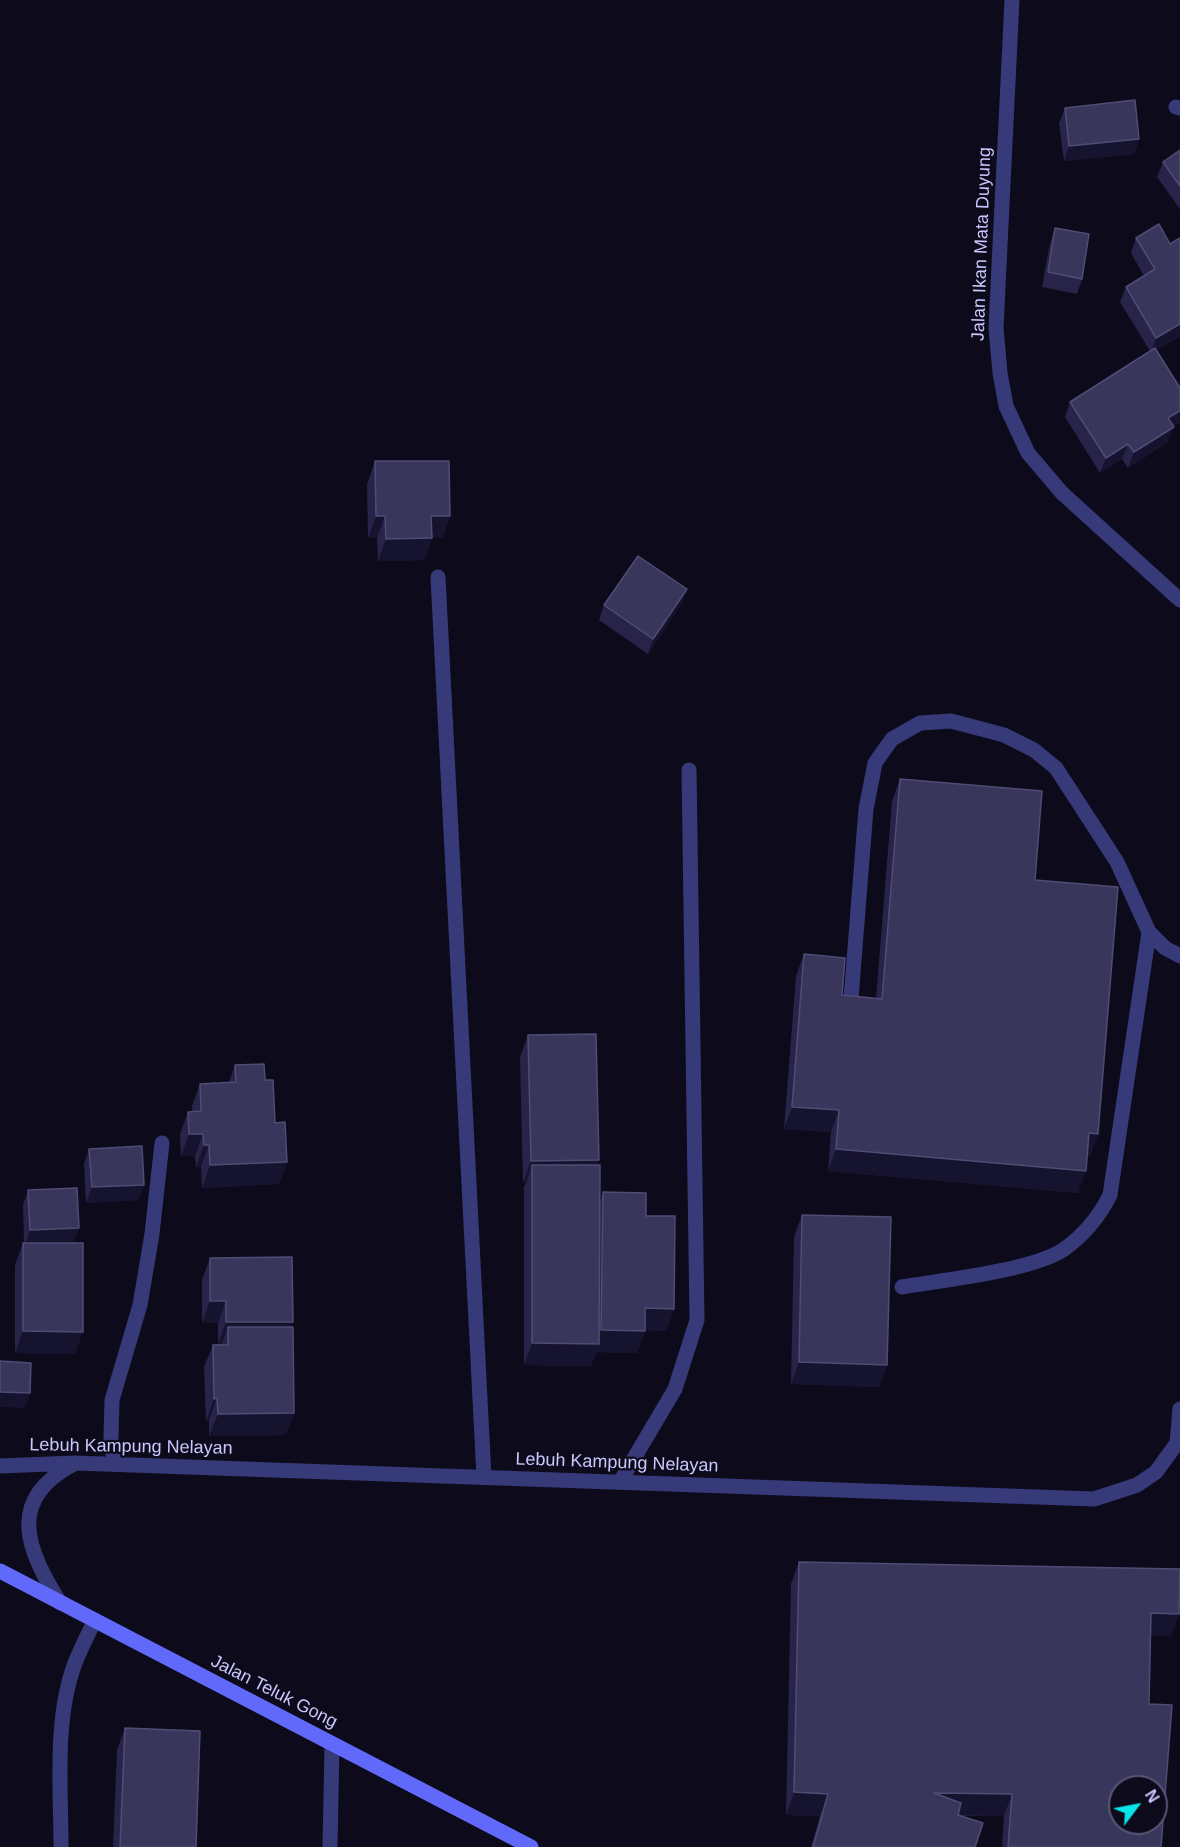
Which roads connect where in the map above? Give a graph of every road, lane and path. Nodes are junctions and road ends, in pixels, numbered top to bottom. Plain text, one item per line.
1 (1012, 0) edge
2 (438, 577) dead end
3 (1180, 600) edge
4 (689, 770) dead end
5 (1149, 932) junction
6 (1180, 956) edge
7 (850, 1011) edge
8 (162, 1143) dead end
9 (902, 1287) dead end
10 (1180, 1409) edge
11 (75, 1463) junction
12 (114, 1464) junction
13 (0, 1466) edge
14 (484, 1478) junction
15 (620, 1482) junction
16 (0, 1571) edge
17 (60, 1603) junction
18 (95, 1620) junction
19 (332, 1744) junction
20 (61, 1847) edge
21 (330, 1847) edge
22 (531, 1847) edge

1 - 3 street, Jalan Ikan Mata Duyung
2 - 14 street
4 - 15 street
5 - 6 street
5 - 7 street
5 - 9 street
8 - 12 street
10 - 15 street, Lebuh Kampung Nelayan
11 - 12 street, Lebuh Kampung Nelayan
11 - 13 street, Lebuh Kampung Nelayan
11 - 17 street
12 - 14 street, Lebuh Kampung Nelayan
14 - 15 street, Lebuh Kampung Nelayan
16 - 17 street, Jalan Teluk Gong
17 - 18 street, Jalan Teluk Gong
18 - 19 street, Jalan Teluk Gong
18 - 20 street
19 - 21 street
19 - 22 street, Jalan Teluk Gong

